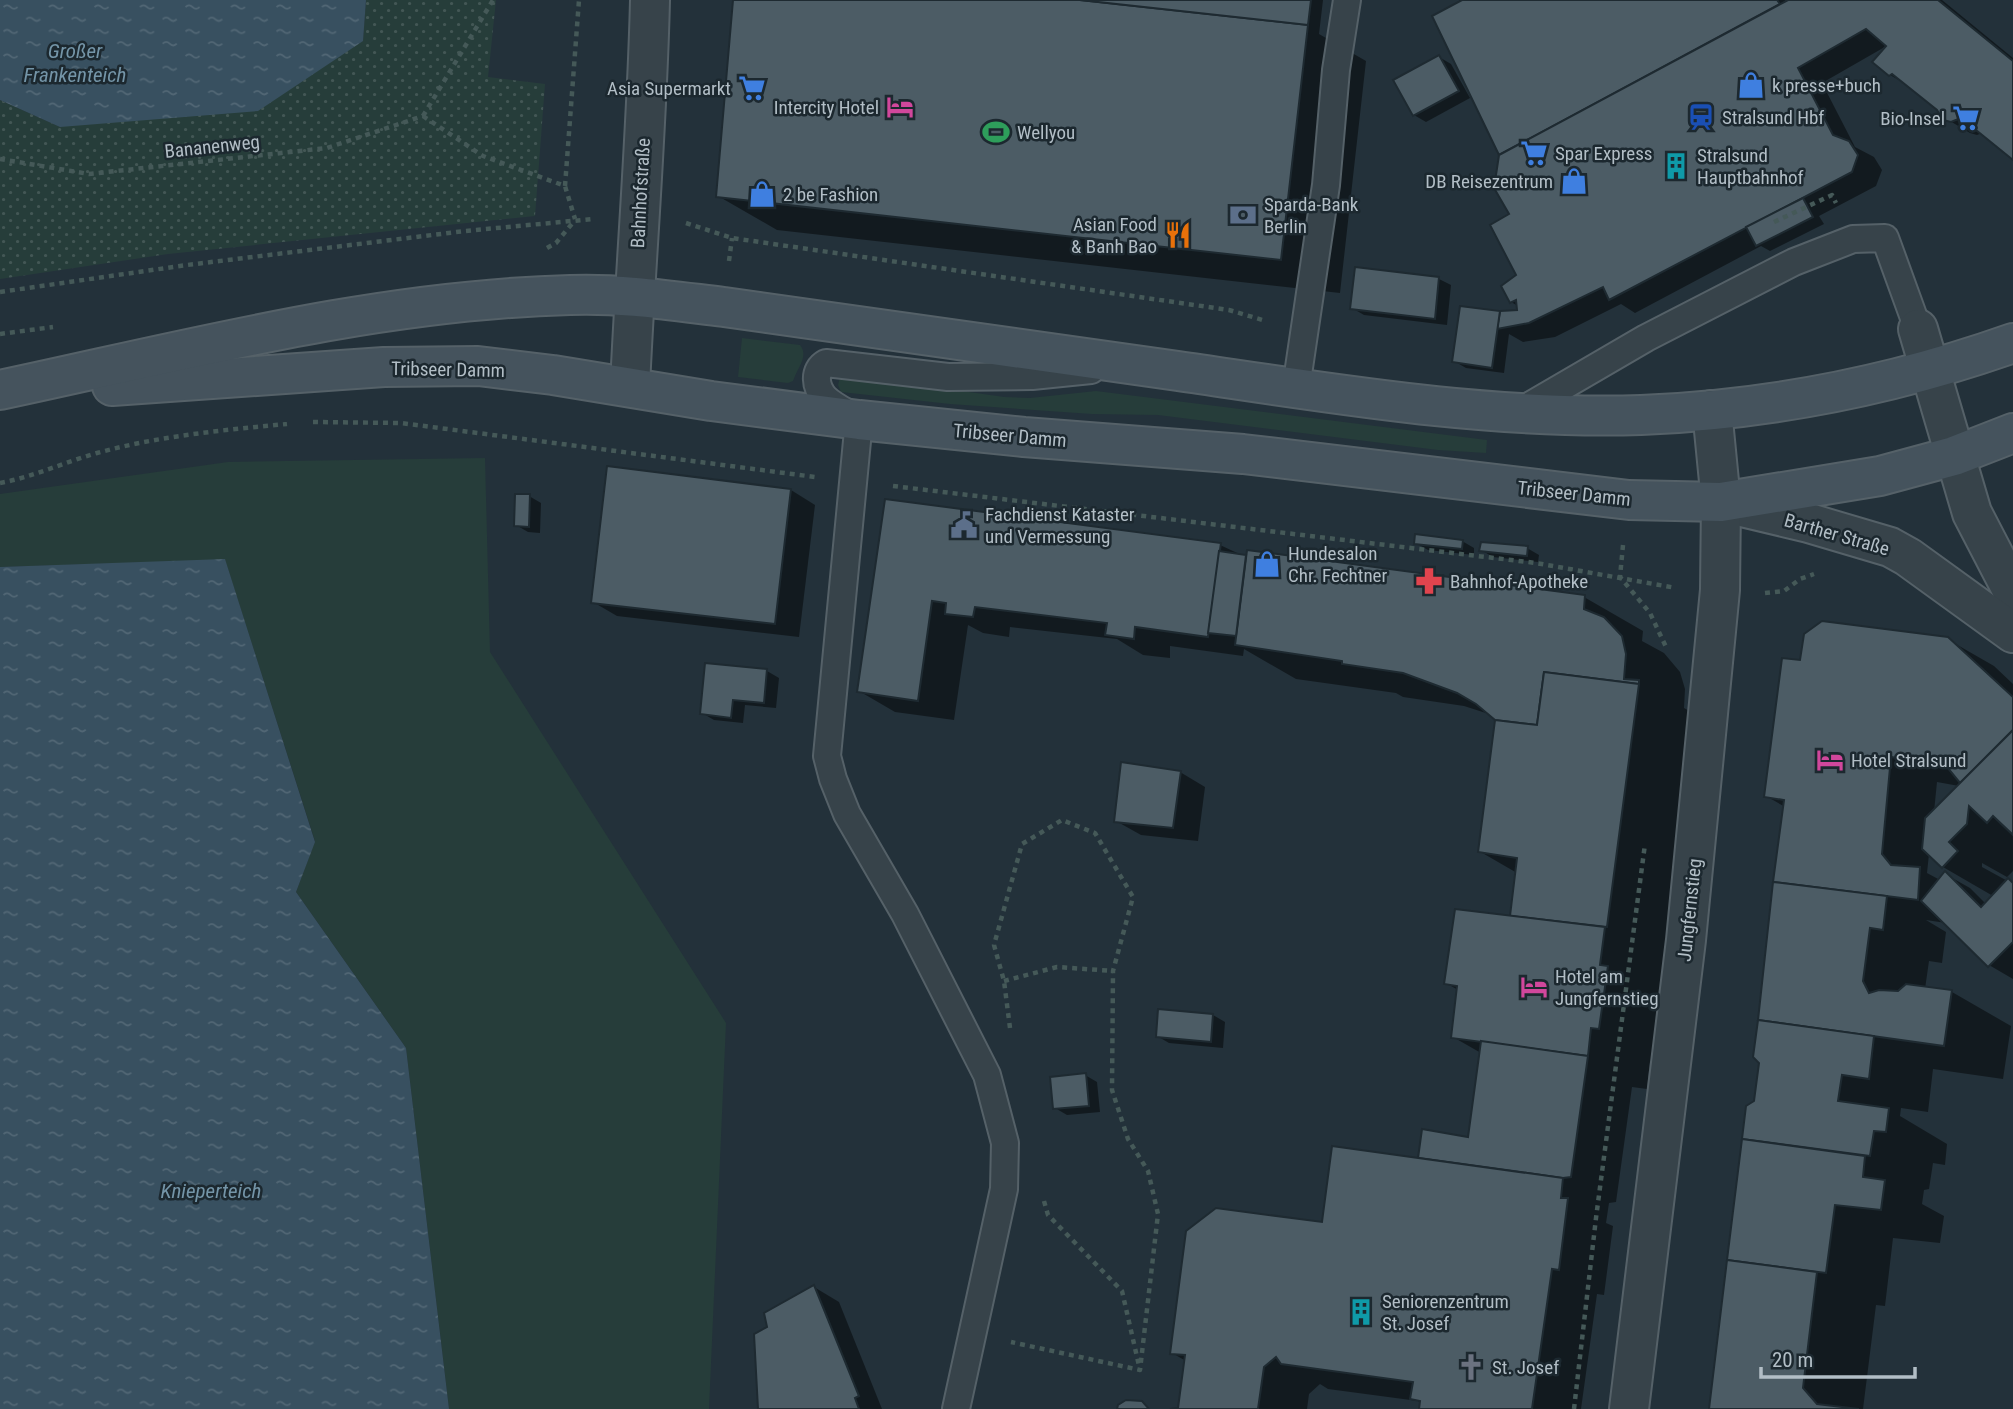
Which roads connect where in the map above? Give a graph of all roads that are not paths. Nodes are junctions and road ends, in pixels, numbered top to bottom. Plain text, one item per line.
1 (650, 0) edge
2 (1347, 0) edge
3 (634, 296) junction
4 (1918, 329) joint
5 (2013, 343) edge
6 (1141, 366) junction
7 (1929, 369) junction
8 (630, 386) junction
9 (1296, 388) junction
10 (0, 392) edge
11 (1712, 410) junction
12 (1518, 412) junction
13 (859, 420) junction
14 (2013, 433) edge
15 (1954, 456) junction
16 (1721, 502) junction
17 (2013, 592) edge
18 (2013, 634) edge
19 (956, 1409) edge
20 (1629, 1409) edge

1 - 3 street, Bahnhofstraße
2 - 9 lane
3 - 6 main road, Tribseer Damm
3 - 8 street, Bahnhofstraße
3 - 10 main road, Tribseer Damm
4 - 7 street
4 - 12 lane
5 - 7 main road, Tribseer Damm
6 - 9 main road, Tribseer Damm
6 - 13 lane
7 - 11 main road, Tribseer Damm
7 - 15 street
8 - 10 main road, Tribseer Damm
8 - 13 main road, Tribseer Damm
9 - 12 main road, Tribseer Damm
11 - 12 main road, Tribseer Damm
11 - 16 street, Jungfernstieg
13 - 16 main road, Tribseer Damm
13 - 19 lane
14 - 15 main road, Tribseer Damm
15 - 16 main road, Tribseer Damm
15 - 17 street
16 - 18 street, Barther Straße
16 - 20 street, Jungfernstieg

